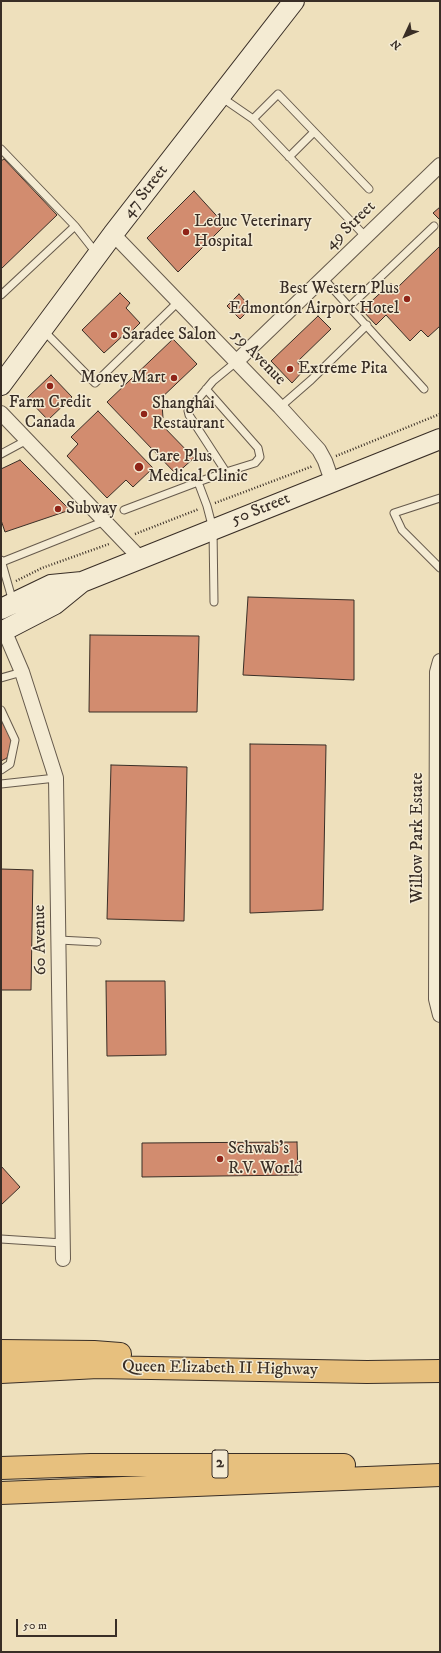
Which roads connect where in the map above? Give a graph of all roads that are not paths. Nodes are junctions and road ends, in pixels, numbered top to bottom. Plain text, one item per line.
1 (294, 1) edge
2 (220, 96) junction
3 (253, 119) junction
4 (314, 132) junction
5 (1, 149) edge
6 (289, 157) junction
7 (440, 165) edge
8 (369, 189) dead end
9 (75, 226) junction
10 (434, 226) dead end
11 (113, 234) junction
12 (366, 237) junction
13 (97, 255) junction
14 (323, 278) junction
15 (1, 295) edge
16 (178, 302) junction
17 (350, 306) junction
18 (367, 325) junction
19 (42, 329) junction
20 (236, 362) junction
21 (1, 385) edge
22 (206, 389) junction
23 (424, 389) dead end
24 (280, 407) junction
25 (1, 413) edge
26 (440, 439) edge
27 (27, 440) junction
28 (1, 454) edge
29 (226, 472) junction
30 (332, 481) junction
31 (198, 482) junction
32 (440, 498) edge
33 (124, 510) dead end
34 (105, 521) junction
35 (213, 529) junction
36 (140, 558) junction
37 (1, 561) edge
38 (440, 568) edge
39 (82, 582) junction
40 (8, 599) edge
41 (214, 602) dead end
42 (3, 631) edge
43 (440, 661) edge
44 (22, 672) junction
45 (1, 678) edge
46 (1, 710) edge
47 (1, 770) edge
48 (56, 778) junction
49 (1, 784) edge
50 (58, 940) junction
51 (97, 942) dead end
52 (440, 1015) edge
53 (1, 1239) edge
54 (63, 1243) junction
55 (63, 1259) dead end
56 (1, 1352) edge
57 (281, 1369) junction
58 (440, 1371) edge
59 (1, 1372) edge
60 (440, 1465) edge
61 (1, 1468) edge
62 (440, 1475) edge
63 (1, 1493) edge

1 - 2 main road, 47 Street
2 - 3 lane
2 - 11 main road, 47 Street
3 - 4 lane
3 - 6 lane
4 - 6 lane
4 - 8 lane
5 - 9 lane
6 - 12 lane
7 - 12 street, 49 Street
9 - 13 lane
9 - 15 lane
10 - 17 lane
11 - 13 main road, 47 Street
11 - 16 street, 59 Avenue
12 - 14 street, 49 Street
13 - 19 main road, 47 Street
14 - 17 lane
14 - 20 street, 49 Street
16 - 19 lane
16 - 20 street, 59 Avenue
17 - 18 lane
18 - 23 lane
18 - 24 lane
19 - 21 main road, 47 Street
20 - 22 lane
20 - 24 street, 59 Avenue
22 - 29 lane
22 - 29 lane
24 - 30 street, 59 Avenue
25 - 27 street
26 - 30 main road, 50 Street
27 - 28 lane
27 - 34 street
29 - 31 lane
30 - 35 main road, 50 Street
31 - 33 lane
31 - 35 lane
32 - 38 lane
34 - 36 street
34 - 37 lane
35 - 36 main road, 50 Street
35 - 41 lane
36 - 39 main road, 50 Street
37 - 40 lane
39 - 40 main road, 50 Street
39 - 42 main road, 50 Street
42 - 44 street, 60 Avenue
43 - 52 street, Willow Park Estate
44 - 45 lane
44 - 48 street, 60 Avenue
46 - 47 lane
48 - 49 lane
48 - 50 street, 60 Avenue
50 - 51 lane
50 - 54 street, 60 Avenue
53 - 54 lane
54 - 55 street, 60 Avenue
56 - 57 highway
57 - 58 highway, Queen Elizabeth II Highway
57 - 59 highway, Queen Elizabeth II Highway
60 - 61 highway, 2
62 - 63 highway

